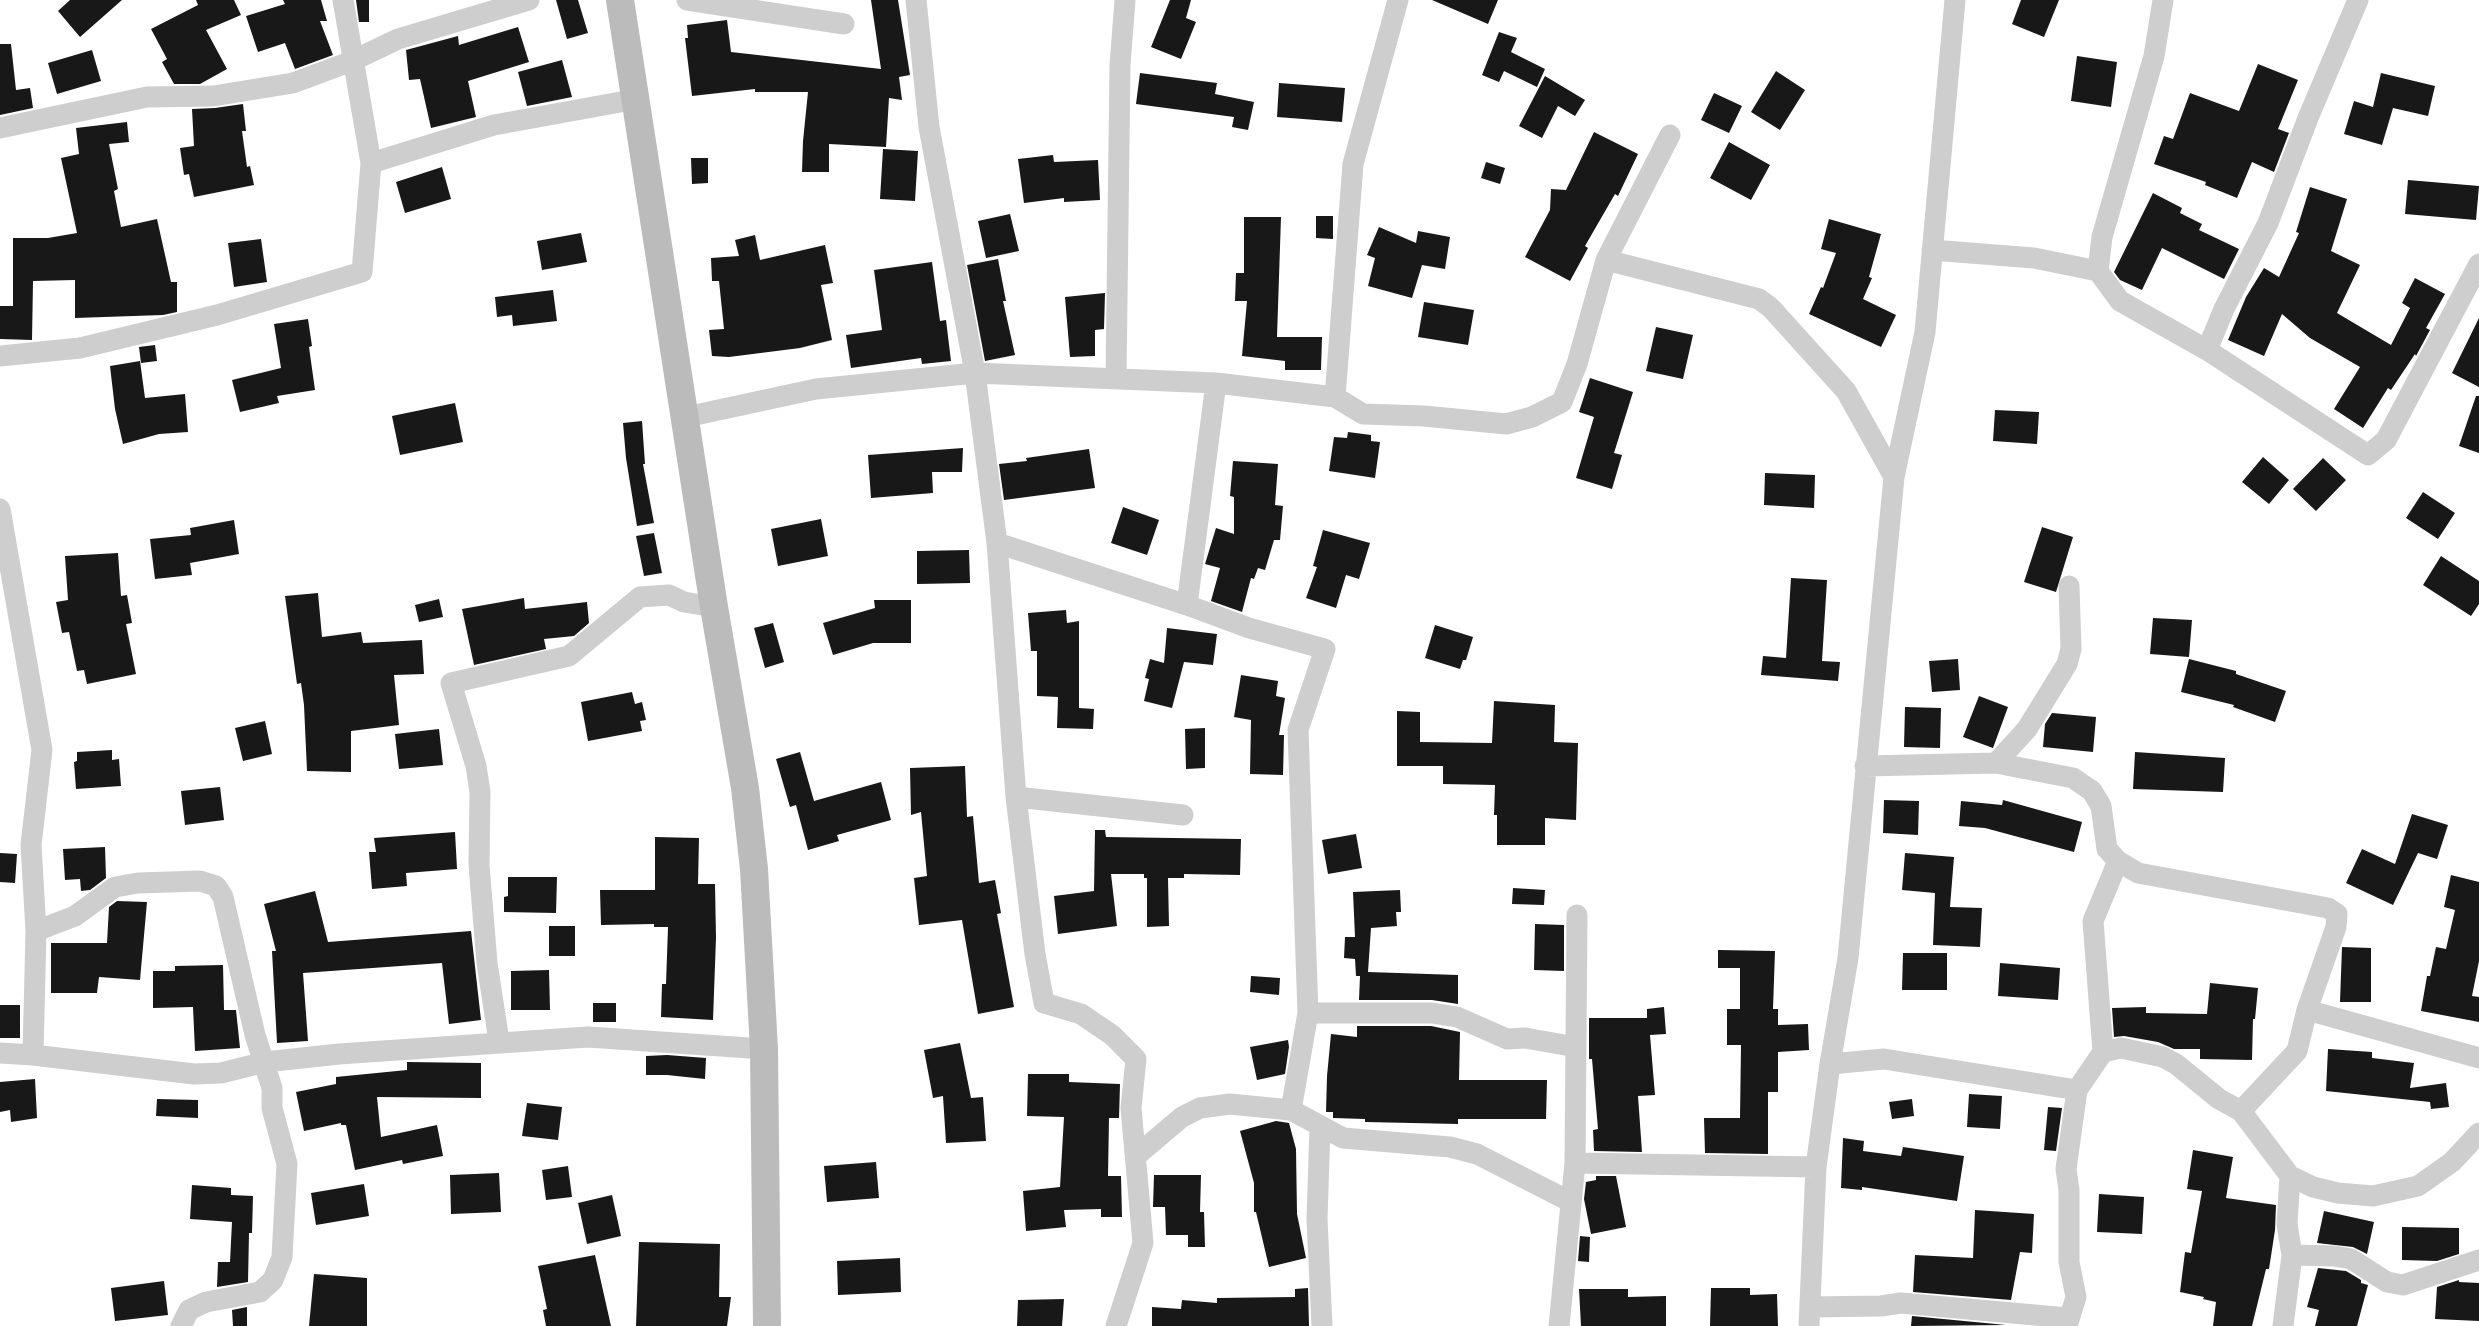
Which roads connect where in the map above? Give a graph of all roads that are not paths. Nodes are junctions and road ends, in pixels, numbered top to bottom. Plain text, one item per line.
1 (343, 0) edge
2 (529, 0) edge
3 (620, 0) edge
4 (687, 0) edge
5 (916, 0) edge
6 (1125, 0) edge
7 (1398, 0) edge
8 (1954, 0) edge
9 (2163, 0) edge
10 (2358, 0) edge
11 (844, 24) dead end
12 (352, 60) junction
13 (637, 100) junction
14 (0, 128) edge
15 (1670, 134) dead end
16 (371, 163) junction
17 (1932, 250) junction
18 (1606, 260) junction
19 (2479, 264) edge
20 (2098, 271) junction
21 (2207, 350) junction
22 (0, 356) edge
23 (975, 373) junction
24 (1116, 378) junction
25 (1216, 383) junction
26 (1335, 396) junction
27 (686, 417) junction
28 (1894, 477) junction
29 (0, 509) edge
30 (997, 543) junction
31 (2069, 586) dead end
32 (1187, 605) junction
33 (714, 607) junction
34 (1996, 763) junction
35 (1865, 766) junction
36 (1016, 797) junction
37 (1183, 815) dead end
38 (2118, 861) junction
39 (1577, 915) dead end
40 (36, 931) junction
41 (2307, 1010) junction
42 (1308, 1013) junction
43 (499, 1042) junction
44 (1576, 1047) junction
45 (764, 1049) junction
46 (2103, 1052) junction
47 (0, 1054) edge
48 (33, 1055) junction
49 (2479, 1058) edge
50 (265, 1062) junction
51 (1830, 1064) junction
52 (2077, 1090) junction
53 (1291, 1110) junction
54 (2242, 1111) junction
55 (1320, 1127) junction
56 (2479, 1133) edge
57 (1136, 1156) junction
58 (1575, 1163) junction
59 (1816, 1167) junction
60 (2290, 1176) junction
61 (1571, 1202) junction
62 (2292, 1255) junction
63 (2479, 1260) edge
64 (1810, 1317) edge
65 (2068, 1322) edge
66 (181, 1326) edge
67 (767, 1326) edge
68 (1116, 1326) edge
69 (1322, 1326) edge
70 (1559, 1326) edge
71 (2283, 1326) edge

1 - 12 street
2 - 12 street
3 - 13 main road
4 - 11 street
5 - 23 street
6 - 24 street
7 - 26 street
8 - 17 street
9 - 20 street
10 - 21 street
12 - 14 street
12 - 16 street
13 - 16 street
13 - 27 main road
15 - 18 street
16 - 22 street
17 - 20 street
17 - 28 street
18 - 26 street
18 - 28 street
19 - 21 street
20 - 21 street
23 - 24 street
23 - 27 street
23 - 30 street
24 - 25 street
25 - 26 street
25 - 32 street
27 - 33 main road
28 - 35 street
29 - 40 street
30 - 32 street
30 - 36 street
31 - 34 street
32 - 42 street
33 - 43 street
33 - 45 main road
34 - 35 street
34 - 38 street
35 - 51 street
36 - 37 street
36 - 57 street
38 - 41 street
38 - 46 street
39 - 44 street
40 - 48 street
40 - 50 street
41 - 49 street
41 - 54 street
42 - 44 street
42 - 53 street
43 - 45 street
43 - 50 street
44 - 58 street
45 - 67 main road
46 - 52 street
46 - 54 street
47 - 48 street
48 - 50 street
50 - 66 street
51 - 52 street
51 - 59 street
52 - 65 street
53 - 55 street
53 - 57 street
54 - 60 street
55 - 61 street
55 - 69 street
56 - 60 street
57 - 68 street
58 - 59 street
58 - 61 street
59 - 64 street
60 - 62 street
61 - 70 street
62 - 63 street
62 - 71 street
64 - 65 street

